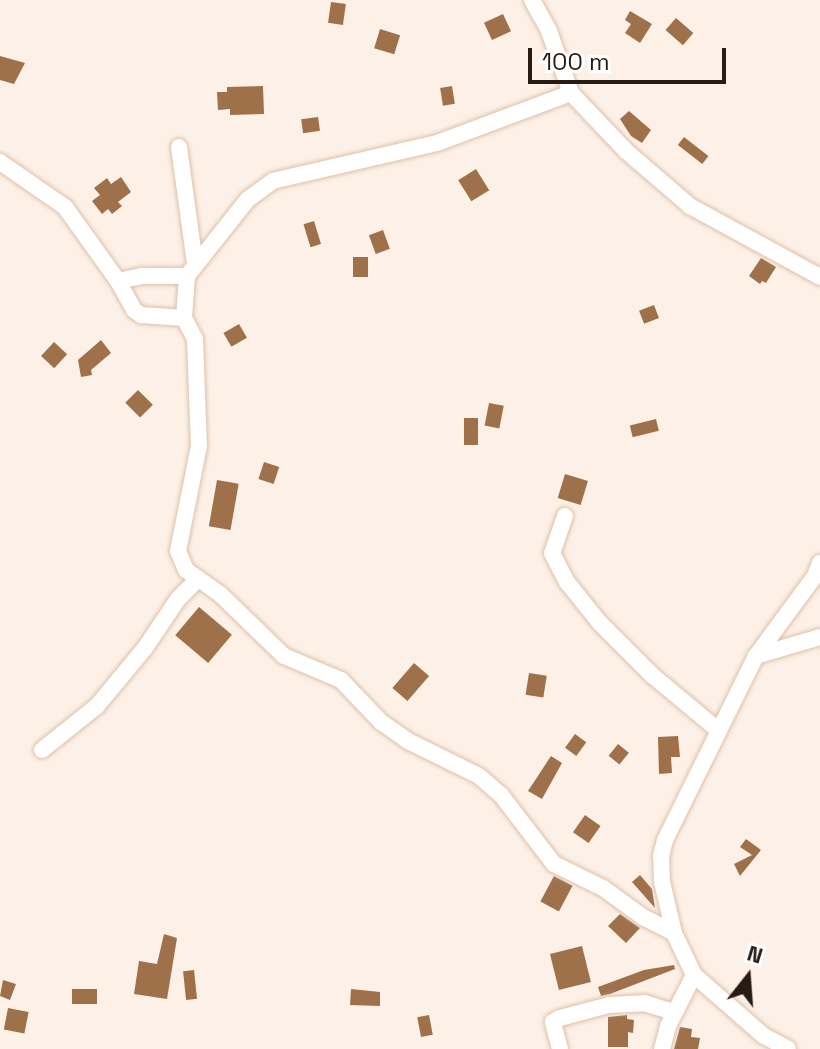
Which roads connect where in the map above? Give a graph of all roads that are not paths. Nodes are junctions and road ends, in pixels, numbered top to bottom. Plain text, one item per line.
1 (532, 0) edge
2 (571, 93) junction
3 (179, 147) dead end
4 (0, 162) edge
5 (191, 270) junction
6 (820, 277) edge
7 (118, 281) junction
8 (184, 318) junction
9 (565, 516) dead end
10 (820, 563) edge
11 (198, 579) junction
12 (820, 637) edge
13 (756, 656) junction
14 (718, 730) junction
15 (42, 750) dead end
16 (674, 933) junction
17 (694, 975) junction
18 (674, 1012) junction
19 (764, 1043) edge
20 (560, 1049) edge
21 (662, 1049) edge
22 (788, 1049) edge

1 - 2 street
2 - 5 street
2 - 6 street
3 - 5 street
4 - 7 street
5 - 7 street
5 - 8 street
7 - 8 street
8 - 11 street
9 - 14 street
10 - 13 street
11 - 15 street
11 - 16 street
12 - 13 street
13 - 14 street
14 - 16 street
16 - 17 street
17 - 18 street
17 - 19 street
18 - 20 street
18 - 21 street
19 - 22 street

